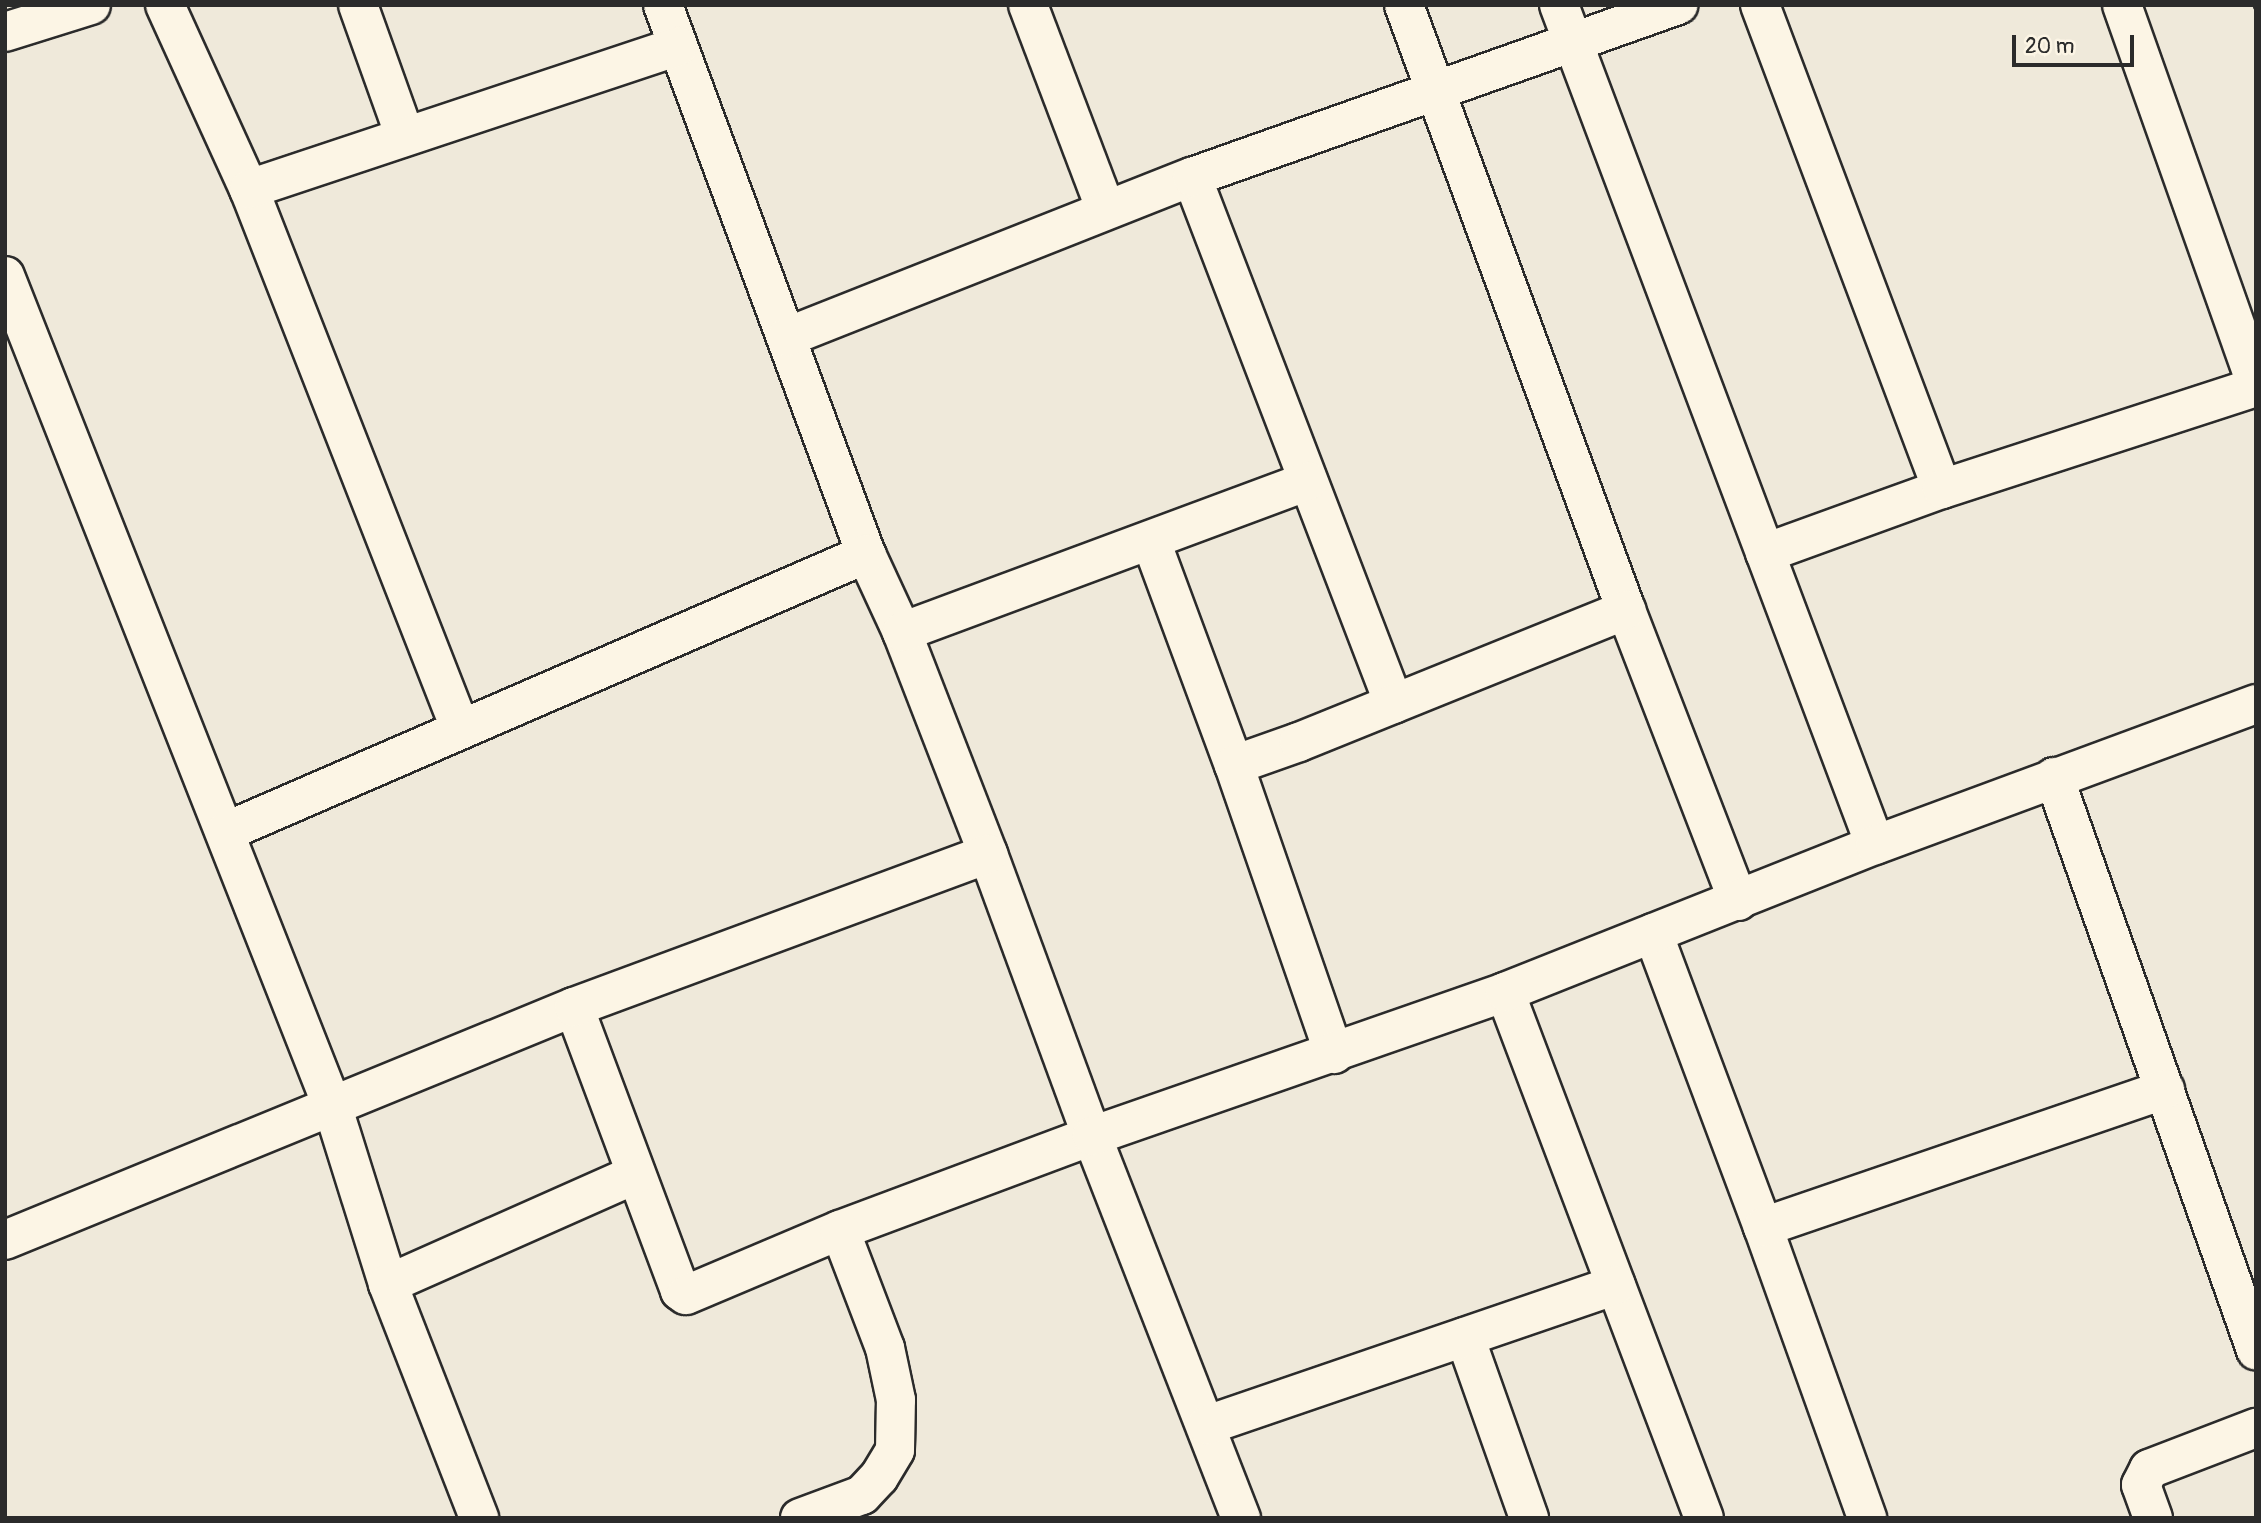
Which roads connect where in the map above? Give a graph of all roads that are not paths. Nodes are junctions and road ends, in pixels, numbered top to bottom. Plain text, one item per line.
1 (91, 5) edge
2 (165, 5) edge
3 (359, 5) edge
4 (663, 5) edge
5 (1028, 5) edge
6 (1404, 5) edge
7 (1559, 5) edge
8 (1678, 5) edge
9 (1760, 5) edge
10 (2122, 5) edge
11 (5, 32) edge
12 (1573, 41) junction
13 (678, 46) junction
14 (1437, 89) junction
15 (405, 136) junction
16 (1192, 177) junction
17 (249, 189) junction
18 (1106, 210) junction
19 (5, 276) edge
20 (12, 315) edge
21 (787, 337) junction
22 (2256, 385) edge
23 (1308, 481) junction
24 (1942, 489) junction
25 (1151, 541) junction
26 (1765, 553) junction
27 (866, 554) junction
28 (1626, 610) junction
29 (902, 632) junction
30 (1394, 704) junction
31 (2256, 704) edge
32 (460, 729) junction
33 (1234, 765) junction
34 (2054, 777) junction
35 (225, 832) junction
36 (1875, 845) junction
37 (988, 854) junction
38 (1738, 901) junction
39 (1653, 933) junction
40 (1505, 992) junction
41 (574, 1007) junction
42 (1334, 1054) junction
43 (2165, 1089) junction
44 (333, 1108) junction
45 (1092, 1136) junction
46 (636, 1174) junction
47 (1763, 1227) junction
48 (840, 1230) junction
49 (5, 1240) edge
50 (388, 1284) junction
51 (1616, 1286) junction
52 (1465, 1337) junction
53 (2256, 1350) edge
54 (1207, 1425) junction
55 (2256, 1428) edge
56 (479, 1518) edge
57 (800, 1518) edge
58 (1241, 1518) edge
59 (1529, 1518) edge
60 (1704, 1518) edge
61 (1867, 1518) edge
62 (2153, 1518) edge

1 - 11 street
2 - 17 street
3 - 15 street
4 - 13 street
5 - 18 street
6 - 14 street
7 - 12 street
8 - 12 street
9 - 24 street
10 - 22 street
12 - 14 street
12 - 26 street
13 - 15 street
13 - 21 street
14 - 16 street
14 - 28 street
15 - 17 street
16 - 18 street
16 - 23 street
17 - 32 street
18 - 21 street
19 - 20 street
20 - 35 street
21 - 27 street
22 - 24 street
23 - 25 street
23 - 30 street
24 - 26 street
25 - 29 street
25 - 33 street
26 - 36 street
27 - 29 street
27 - 32 street
28 - 30 street
28 - 38 street
29 - 37 street
30 - 33 street
31 - 34 street
32 - 35 street
33 - 42 street
34 - 36 street
34 - 43 street
35 - 44 street
36 - 38 street
37 - 41 street
37 - 45 street
38 - 39 street
39 - 40 street
39 - 47 street
40 - 42 street
40 - 51 street
41 - 44 street
41 - 46 street
42 - 45 street
43 - 47 street
43 - 53 street
44 - 49 street
44 - 50 street
45 - 48 street
45 - 54 street
46 - 48 street
46 - 50 street
47 - 61 street
48 - 57 street
50 - 56 street
51 - 52 street
51 - 60 street
52 - 54 street
52 - 59 street
54 - 58 street
55 - 62 street

